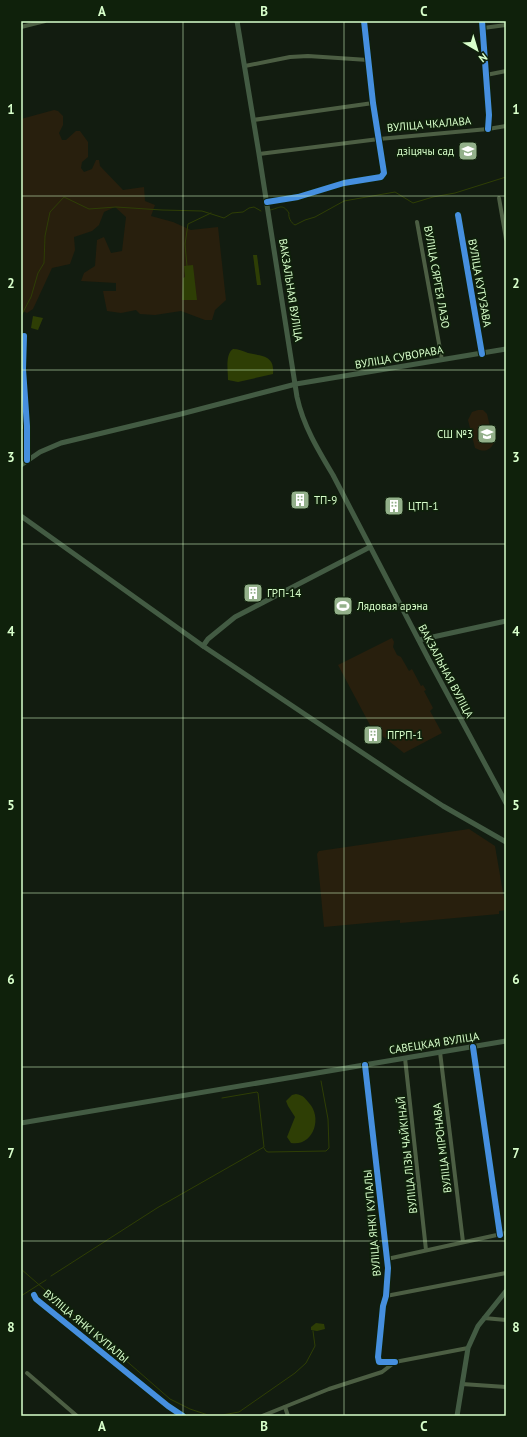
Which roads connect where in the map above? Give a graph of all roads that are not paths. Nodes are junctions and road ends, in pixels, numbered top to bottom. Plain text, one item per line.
1 (45, 21) edge
2 (237, 21) edge
3 (364, 21) edge
4 (482, 21) edge
5 (506, 25) edge
6 (21, 27) edge
7 (483, 28) junction
8 (368, 60) junction
9 (245, 66) junction
10 (506, 71) edge
11 (486, 75) junction
12 (373, 103) junction
13 (253, 120) junction
14 (506, 126) edge
15 (488, 129) junction
16 (379, 139) junction
17 (259, 154) junction
18 (499, 198) dead end
19 (267, 202) junction
20 (458, 215) dead end
21 (417, 222) dead end
22 (506, 239) edge
23 (24, 336) dead end
24 (506, 350) edge
25 (482, 354) junction
26 (442, 360) junction
27 (296, 384) junction
28 (21, 426) edge
29 (27, 426) junction
30 (27, 460) junction
31 (21, 465) edge
32 (21, 516) edge
33 (370, 547) junction
34 (506, 621) edge
35 (419, 640) junction
36 (203, 646) junction
37 (506, 803) edge
38 (506, 842) edge
39 (506, 1041) edge
40 (473, 1047) junction
41 (440, 1052) junction
42 (405, 1058) junction
43 (365, 1065) junction
44 (21, 1123) edge
45 (506, 1233) edge
46 (500, 1235) junction
47 (462, 1242) junction
48 (426, 1250) junction
49 (387, 1258) junction
50 (506, 1273) edge
51 (506, 1291) edge
52 (34, 1295) dead end
53 (386, 1296) junction
54 (484, 1318) junction
55 (506, 1320) edge
56 (468, 1348) junction
57 (379, 1362) junction
58 (396, 1362) junction
59 (27, 1373) dead end
60 (379, 1373) junction
61 (462, 1384) junction
62 (506, 1387) edge
63 (285, 1407) junction
64 (77, 1416) edge
65 (183, 1416) edge
66 (262, 1416) edge
67 (288, 1416) edge
68 (457, 1416) edge

1 - 6 street
2 - 9 main road, ВАКЗАЛЬНАЯ ВУЛІЦА
3 - 8 street
4 - 7 street
5 - 7 street
7 - 11 street
8 - 9 street
8 - 12 street
9 - 13 main road, ВАКЗАЛЬНАЯ ВУЛІЦА
10 - 11 street
11 - 15 street
12 - 13 street
12 - 16 street
13 - 17 main road, ВАКЗАЛЬНАЯ ВУЛІЦА
14 - 15 street, ВУЛІЦА ЧКАЛАВА
15 - 16 street, ВУЛІЦА ЧКАЛАВА
16 - 17 street, ВУЛІЦА ЧКАЛАВА
16 - 19 street
17 - 19 main road, ВАКЗАЛЬНАЯ ВУЛІЦА
18 - 22 street
19 - 27 main road, ВАКЗАЛЬНАЯ ВУЛІЦА
20 - 25 street, ВУЛІЦА КУТУЗАВА
21 - 26 street, ВУЛІЦА СЯРГЕЯ ЛАЗО
23 - 29 street
24 - 25 main road, ВУЛІЦА СУВОРАВА
25 - 26 main road, ВУЛІЦА СУВОРАВА
26 - 27 main road, ВУЛІЦА СУВОРАВА
27 - 30 main road, ВУЛІЦА СУВОРАВА
27 - 33 main road, ВАКЗАЛЬНАЯ ВУЛІЦА
28 - 29 street
29 - 30 street
30 - 31 main road, ВУЛІЦА СУВОРАВА
32 - 36 main road
33 - 35 main road, ВАКЗАЛЬНАЯ ВУЛІЦА
33 - 36 main road
34 - 35 main road
35 - 37 main road, ВАКЗАЛЬНАЯ ВУЛІЦА
36 - 38 main road
39 - 40 main road, САВЕЦКАЯ ВУЛІЦА
40 - 41 main road, САВЕЦКАЯ ВУЛІЦА
40 - 46 street
41 - 42 main road, САВЕЦКАЯ ВУЛІЦА
41 - 47 street, ВУЛІЦА МІРОНАВА
42 - 43 main road, САВЕЦКАЯ ВУЛІЦА
42 - 48 street, ВУЛІЦА ЛІЗЫ ЧАЙКІНАЙ
43 - 44 main road, САВЕЦКАЯ ВУЛІЦА
43 - 49 street, ВУЛІЦА ЯНКІ КУПАЛЫ
45 - 46 street
46 - 47 street
47 - 48 street
48 - 49 street
49 - 53 street, ВУЛІЦА ЯНКІ КУПАЛЫ
50 - 53 street
51 - 54 main road
52 - 65 street, ВУЛІЦА ЯНКІ КУПАЛЫ
53 - 57 street, ВУЛІЦА ЯНКІ КУПАЛЫ
54 - 55 street
54 - 56 main road
56 - 58 street
56 - 61 main road
57 - 58 street
57 - 60 street, ВУЛІЦА ЯНКІ КУПАЛЫ
58 - 60 street
59 - 64 street
60 - 63 street
61 - 62 street
61 - 68 main road
63 - 66 street
63 - 67 street

